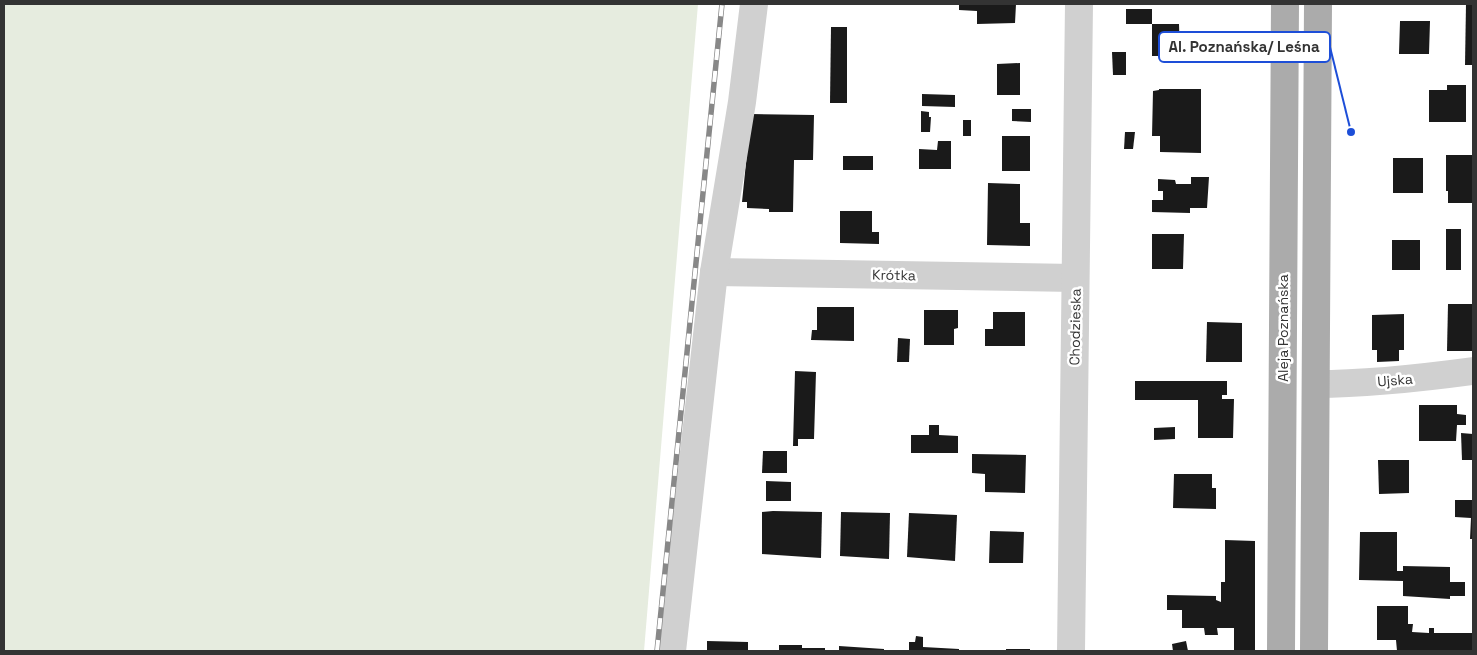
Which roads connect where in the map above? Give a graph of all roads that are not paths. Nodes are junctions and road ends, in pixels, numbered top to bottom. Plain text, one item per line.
1 (754, 4) edge
2 (1079, 4) edge
3 (1285, 4) edge
4 (1318, 4) edge
5 (714, 272) junction
6 (1075, 278) junction
7 (1473, 371) edge
8 (1316, 384) junction
9 (672, 651) edge
10 (1072, 651) edge
11 (1280, 651) edge
12 (1314, 651) edge

1 - 5 street
2 - 6 street, Chodzieska
3 - 11 main road, Aleja Poznańska
4 - 8 main road
5 - 6 street, Krótka
5 - 9 street
6 - 10 street, Chodzieska
7 - 8 street, Ujska
8 - 12 main road

